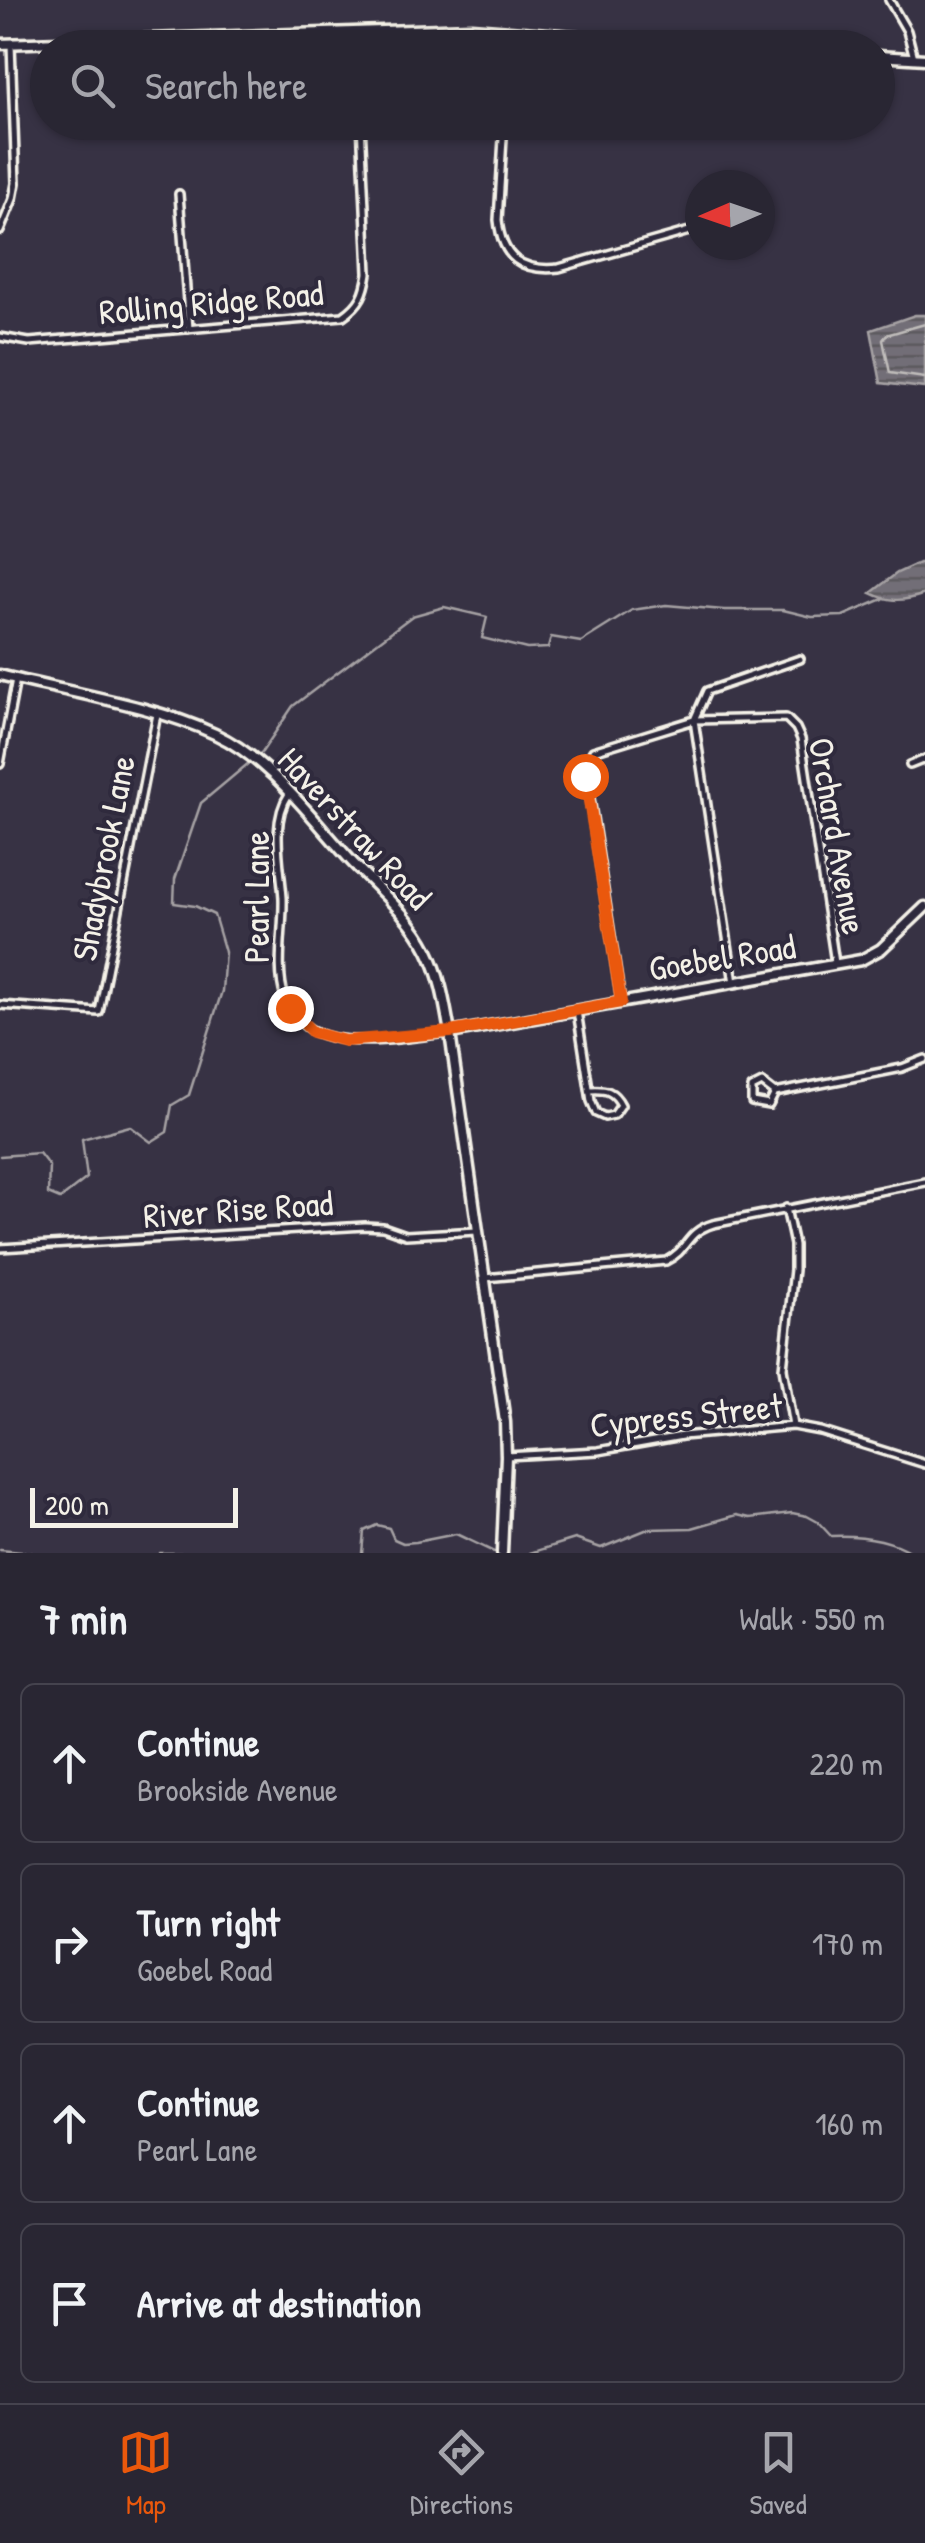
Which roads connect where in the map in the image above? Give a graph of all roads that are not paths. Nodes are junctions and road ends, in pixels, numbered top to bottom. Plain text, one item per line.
1 (888, 0) edge
2 (358, 30) edge
3 (511, 30) edge
4 (30, 43) edge
5 (0, 44) edge
6 (11, 44) junction
7 (895, 57) edge
8 (914, 58) junction
9 (925, 59) edge
10 (363, 140) edge
11 (503, 140) edge
12 (180, 194) dead end
13 (0, 231) edge
14 (685, 232) edge
15 (189, 328) junction
16 (0, 337) edge
17 (800, 659) dead end
18 (0, 675) edge
19 (16, 679) junction
20 (156, 714) junction
21 (694, 720) junction
22 (2, 746) edge
23 (925, 759) edge
24 (0, 764) edge
25 (910, 765) dead end
26 (289, 794) junction
27 (925, 907) edge
28 (836, 966) junction
29 (734, 984) junction
30 (621, 1002) junction
31 (0, 1004) edge
32 (577, 1012) junction
33 (450, 1032) junction
34 (925, 1059) edge
35 (591, 1090) junction
36 (776, 1092) junction
37 (925, 1182) edge
38 (786, 1208) junction
39 (477, 1231) junction
40 (0, 1248) edge
41 (486, 1278) junction
42 (793, 1426) junction
43 (506, 1456) junction
44 (925, 1464) edge
45 (502, 1553) edge

1 - 8 street
2 - 3 street
4 - 6 street
5 - 6 street
6 - 13 street
7 - 8 street
8 - 9 street
10 - 15 street, Rolling Ridge Road
11 - 14 street
12 - 15 street
15 - 16 street, Rolling Ridge Road
17 - 21 street
18 - 19 street, Haverstraw Road
19 - 20 street, Haverstraw Road
19 - 22 street
20 - 26 street, Haverstraw Road
20 - 31 street, Shadybrook Lane
21 - 28 street, Orchard Avenue
21 - 29 street
21 - 30 street
22 - 24 street
23 - 25 street
26 - 33 street, Haverstraw Road
26 - 33 street, Pearl Lane
27 - 28 street, Goebel Road
28 - 29 street, Goebel Road
29 - 30 street, Goebel Road
30 - 32 street, Goebel Road
32 - 33 street, Goebel Road
32 - 35 street
33 - 39 street, Haverstraw Road
34 - 36 street
35 - 35 street
36 - 36 street
37 - 38 street
38 - 41 street
38 - 42 street
39 - 40 street, River Rise Road
39 - 41 street, Haverstraw Road
41 - 43 street, Haverstraw Road
42 - 43 street, Cypress Street
42 - 44 street, Cypress Street
43 - 45 street, Haverstraw Road

